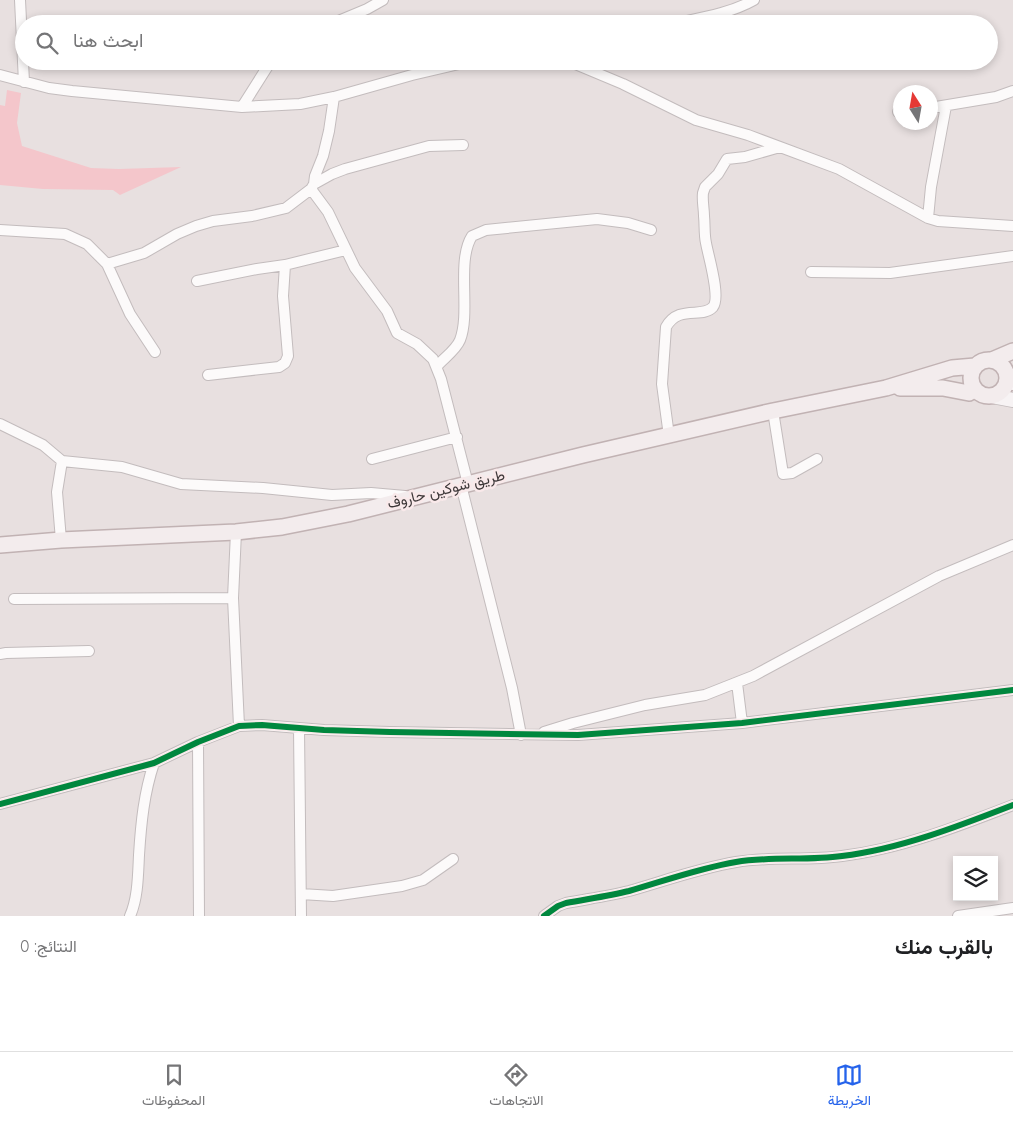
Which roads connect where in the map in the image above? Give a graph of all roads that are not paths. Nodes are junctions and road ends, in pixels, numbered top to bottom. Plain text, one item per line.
1 (20, 0) edge
2 (384, 0) edge
3 (754, 0) edge
4 (21, 15) edge
5 (353, 15) edge
6 (715, 15) edge
7 (23, 70) edge
8 (265, 70) edge
9 (436, 70) edge
10 (590, 70) edge
11 (0, 75) edge
12 (24, 82) junction
13 (1013, 91) edge
14 (334, 97) junction
15 (946, 106) junction
16 (242, 107) junction
17 (938, 107) edge
18 (463, 144) dead end
19 (780, 147) junction
20 (312, 186) junction
21 (928, 218) junction
22 (1013, 226) edge
23 (0, 230) edge
24 (650, 230) dead end
25 (346, 250) junction
26 (1013, 256) edge
27 (107, 264) junction
28 (285, 265) junction
29 (811, 272) dead end
30 (197, 281) dead end
31 (1013, 351) edge
32 (155, 352) dead end
33 (992, 360) junction
34 (437, 366) junction
35 (975, 366) junction
36 (208, 375) dead end
37 (1010, 375) edge
38 (886, 388) junction
39 (975, 389) junction
40 (992, 396) junction
41 (1013, 400) edge
42 (772, 411) junction
43 (0, 424) edge
44 (670, 436) junction
45 (457, 438) junction
46 (817, 459) dead end
47 (62, 460) junction
48 (372, 460) dead end
49 (464, 484) junction
50 (414, 497) junction
51 (236, 532) junction
52 (61, 540) junction
53 (0, 545) edge
54 (1013, 545) edge
55 (232, 598) junction
56 (14, 599) dead end
57 (89, 651) dead end
58 (0, 654) edge
59 (736, 683) junction
60 (1013, 690) edge
61 (742, 723) junction
62 (239, 726) junction
63 (298, 728) junction
64 (522, 735) junction
65 (534, 735) junction
66 (198, 742) junction
67 (154, 763) junction
68 (0, 804) edge
69 (1013, 805) edge
70 (453, 859) dead end
71 (301, 894) junction
72 (1013, 908) edge
73 (130, 916) edge
74 (199, 916) edge
75 (302, 916) edge
76 (544, 916) edge
77 (958, 916) edge

1 - 4 street
2 - 5 street
3 - 6 street
7 - 12 street
8 - 16 street
9 - 14 street
10 - 19 street
11 - 12 street
12 - 16 street
13 - 15 street
14 - 16 street
14 - 20 street
15 - 17 street
15 - 21 street
18 - 20 street
19 - 21 street
19 - 44 street
20 - 25 street
20 - 27 street
21 - 22 street
23 - 27 street
24 - 34 street
25 - 28 street
25 - 34 street
26 - 29 street
27 - 32 street
28 - 30 street
28 - 36 street
31 - 33 main road
33 - 35 main road
33 - 37 main road
34 - 45 street
35 - 38 main road, طريق شوكين حاروف
35 - 39 main road
37 - 40 main road
38 - 39 main road, طريق شوكين حاروف
38 - 42 main road, طريق شوكين حاروف
39 - 40 main road
40 - 41 main road
42 - 44 main road, طريق شوكين حاروف
42 - 46 street
43 - 47 street
44 - 49 main road, طريق شوكين حاروف
45 - 48 street
45 - 49 street
47 - 50 street
47 - 52 street
49 - 50 main road, طريق شوكين حاروف
49 - 64 street
50 - 51 main road, طريق شوكين حاروف
51 - 52 main road, طريق شوكين حاروف
51 - 55 street
52 - 53 main road, طريق شوكين حاروف
54 - 59 street
55 - 56 street
55 - 62 street
57 - 58 street
59 - 61 street
59 - 65 street
60 - 61 street
61 - 65 street
62 - 63 street
62 - 66 street
63 - 64 street
63 - 71 street
64 - 65 street
66 - 67 street
66 - 74 street
67 - 68 street
67 - 73 street
69 - 76 street
70 - 71 street
71 - 75 street
72 - 77 street

